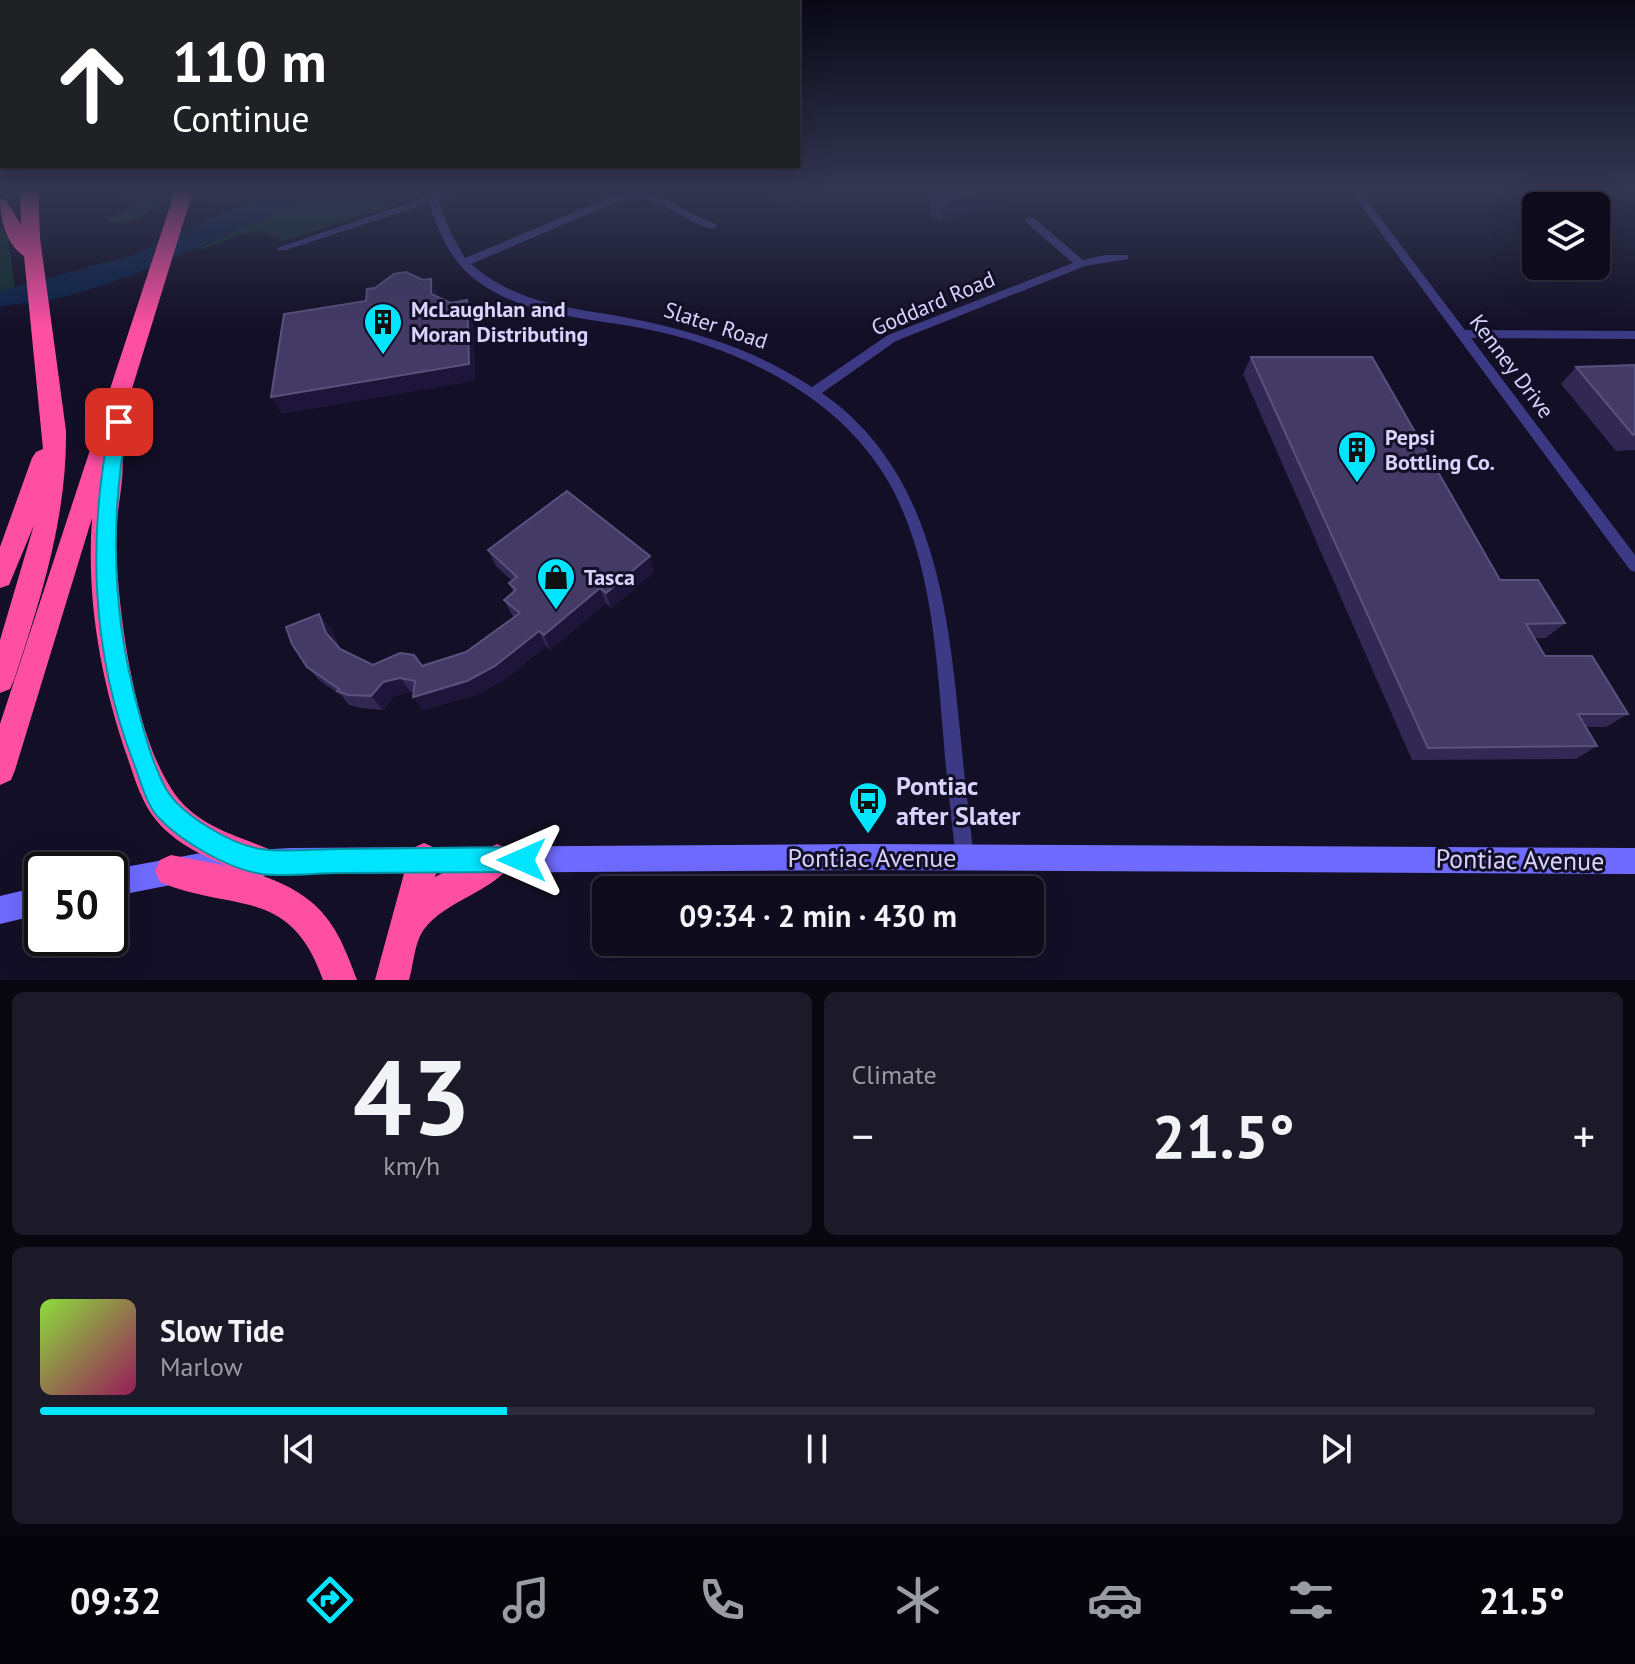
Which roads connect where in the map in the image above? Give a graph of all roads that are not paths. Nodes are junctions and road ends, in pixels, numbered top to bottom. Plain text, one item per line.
1 (18, 237) edge
2 (33, 237) edge
3 (169, 237) edge
4 (317, 237) edge
5 (447, 237) edge
6 (526, 237) edge
7 (1049, 237) edge
8 (1390, 237) edge
9 (282, 248) dead end
10 (1124, 257) dead end
11 (464, 263) junction
12 (1081, 264) junction
13 (35, 268) junction
14 (1464, 334) junction
15 (1635, 335) edge
16 (137, 338) junction
17 (813, 393) junction
18 (53, 417) junction
19 (1635, 566) edge
20 (0, 577) edge
21 (0, 680) edge
22 (0, 770) edge
23 (965, 858) junction
24 (424, 859) junction
25 (497, 860) junction
26 (260, 861) junction
27 (1635, 861) edge
28 (171, 871) junction
29 (128, 879) edge
30 (24, 904) edge
31 (0, 910) edge
32 (407, 924) junction
33 (340, 980) edge
34 (392, 980) edge

1 - 13 highway
2 - 13 highway
3 - 16 highway
4 - 9 street
5 - 11 street, Slater Road
6 - 11 street
7 - 12 street
8 - 14 street, Kenney Drive
10 - 12 street, Goddard Road
11 - 17 street, Slater Road
12 - 17 street, Goddard Road
13 - 18 highway
14 - 15 street
14 - 19 street, Kenney Drive
16 - 22 highway
16 - 26 highway
17 - 23 street, Slater Road
18 - 20 highway
18 - 21 highway
23 - 25 main road, Pontiac Avenue
23 - 27 main road, Pontiac Avenue
24 - 25 main road, Pontiac Avenue
24 - 26 main road, Pontiac Avenue
24 - 32 highway
25 - 32 highway
26 - 28 main road, Pontiac Avenue
28 - 29 main road, Pontiac Avenue
28 - 33 highway
30 - 31 main road
32 - 34 highway

